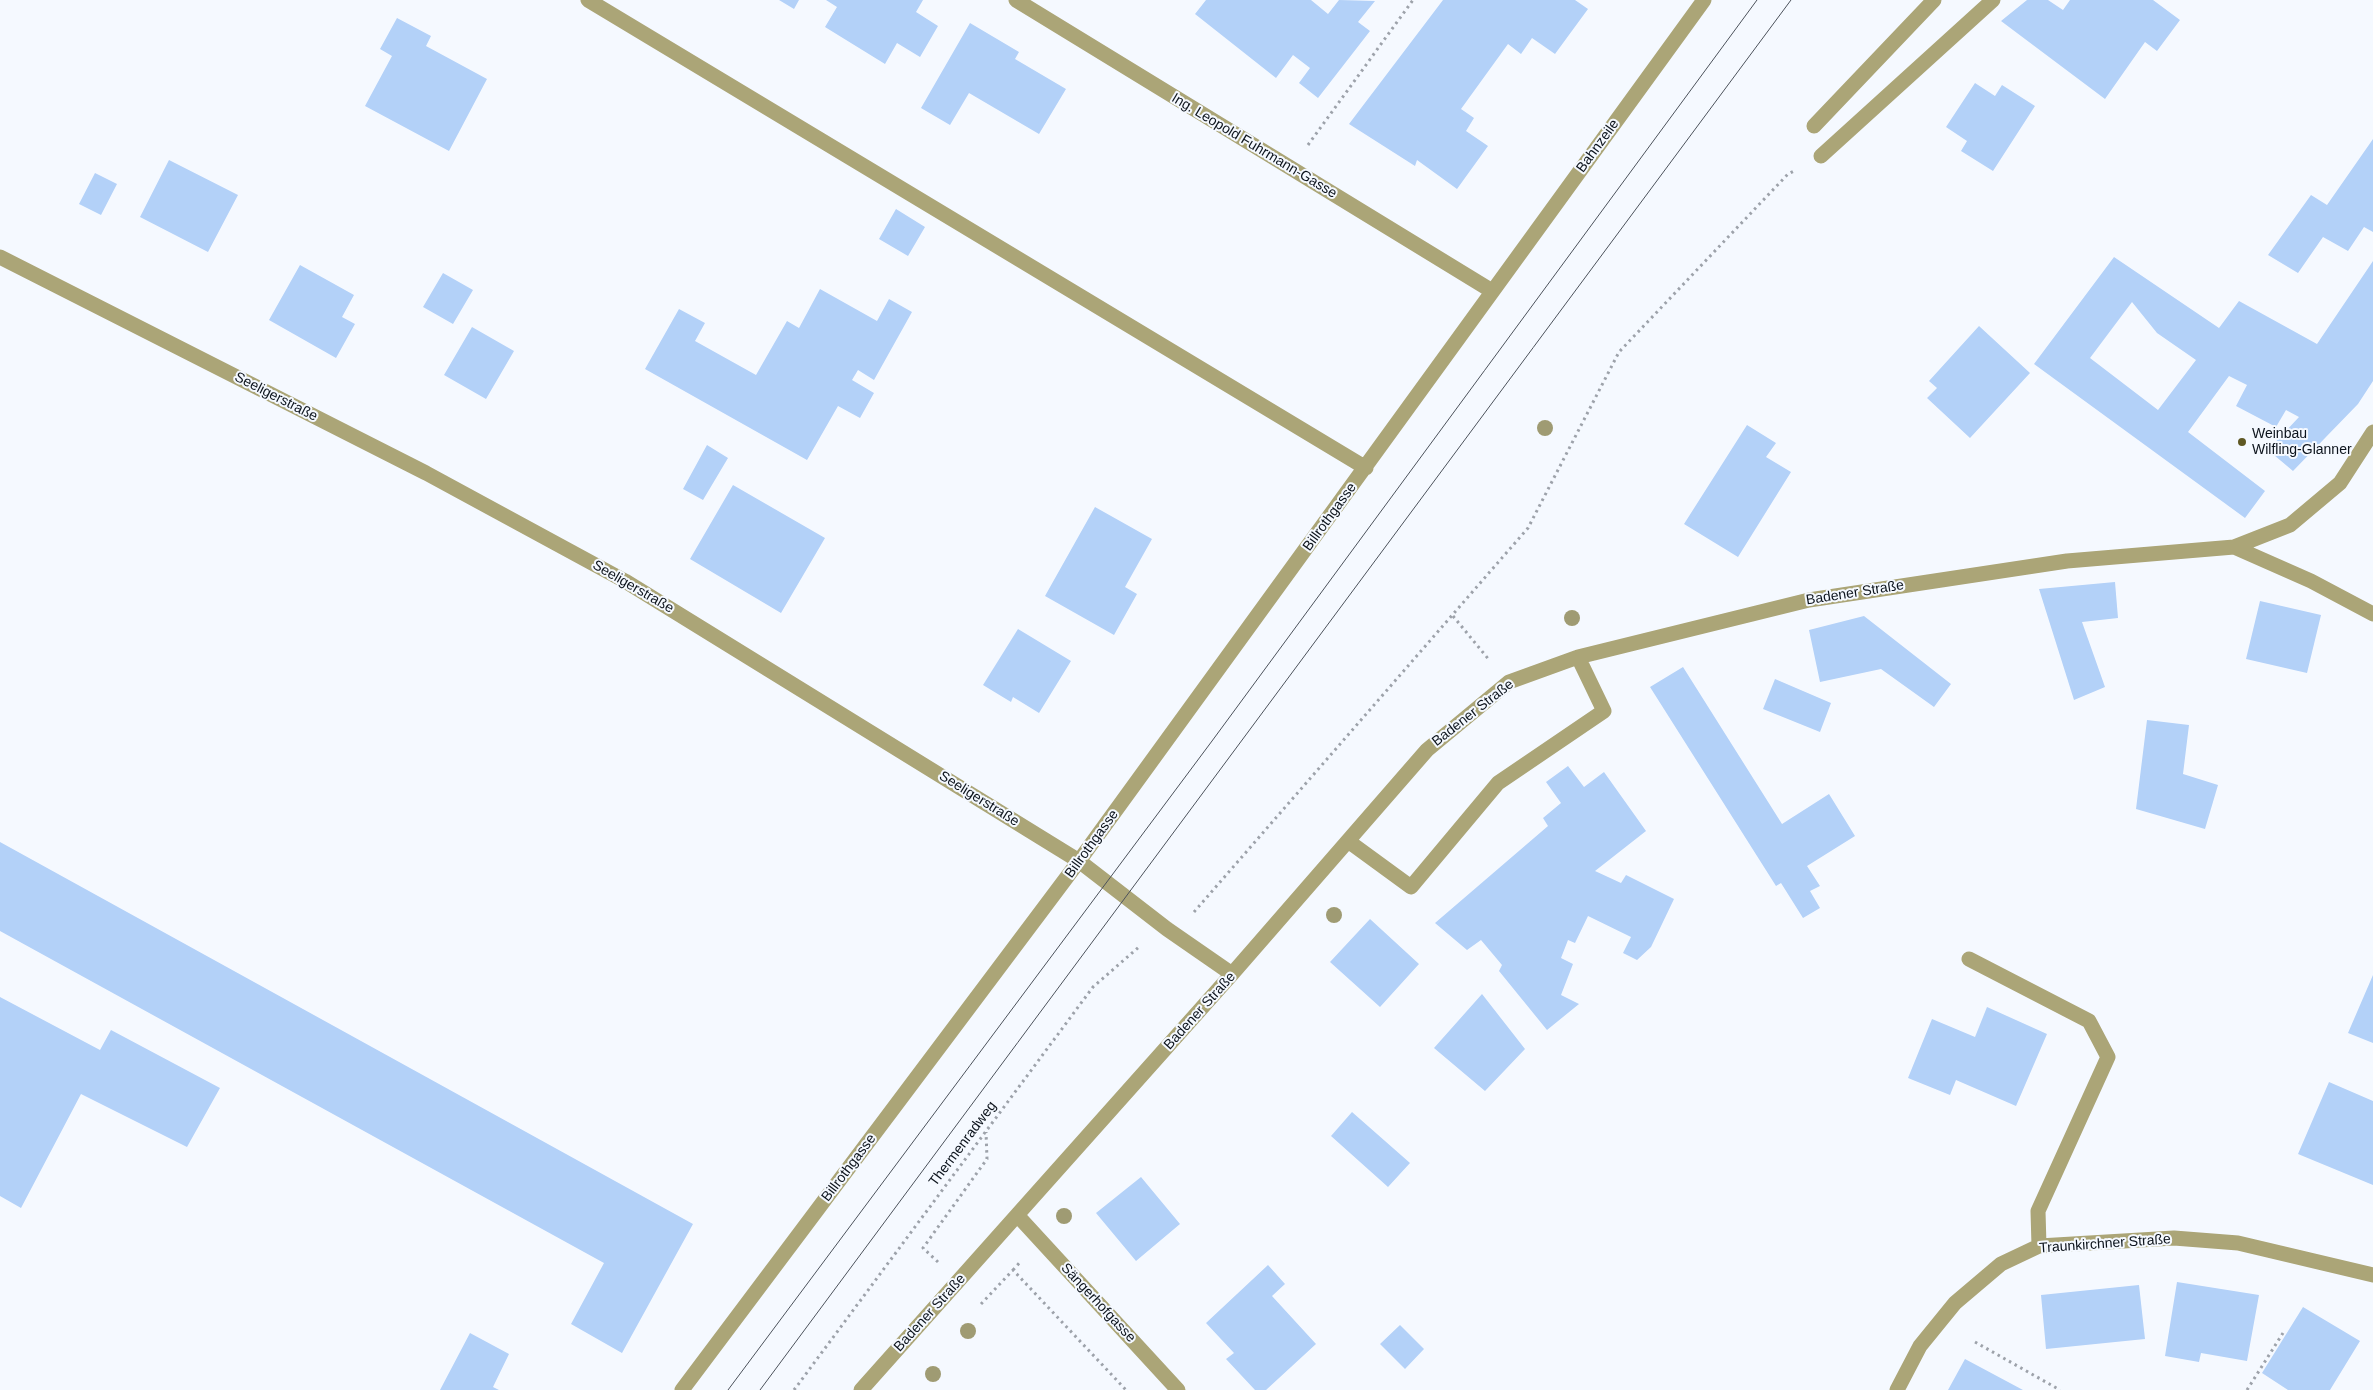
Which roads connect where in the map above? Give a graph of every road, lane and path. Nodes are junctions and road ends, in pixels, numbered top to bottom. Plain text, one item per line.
1 (588, 0) edge
2 (1016, 0) edge
3 (1413, 0) edge
4 (1704, 0) edge
5 (1934, 0) edge
6 (1993, 0) edge
7 (1814, 126) dead end
8 (1821, 156) joint
9 (1291, 168) junction
10 (0, 258) edge
11 (1492, 291) junction
12 (2373, 432) edge
13 (1366, 468) junction
14 (2234, 547) junction
15 (2373, 614) edge
16 (1452, 616) junction
17 (1578, 657) junction
18 (1509, 682) junction
19 (1348, 841) junction
20 (1079, 861) junction
21 (1167, 928) junction
22 (1969, 959) dead end
23 (1232, 974) junction
24 (1018, 1216) junction
25 (2039, 1246) junction
26 (2373, 1275) edge
27 (2283, 1333) dead end
28 (1975, 1342) dead end
29 (682, 1390) edge
30 (794, 1390) edge
31 (861, 1390) edge
32 (1178, 1390) edge
33 (1897, 1390) edge
34 (2060, 1390) edge
35 (2247, 1390) edge

1 - 13 street
2 - 9 street, Ing. Leopold Fuhrmann-Gasse
3 - 9 path
4 - 11 street, Bahnzeile
5 - 7 street
6 - 8 street
8 - 16 path, Thermenradweg
9 - 11 street, Ing. Leopold Fuhrmann-Gasse
10 - 20 street, Seeligerstraße
11 - 13 street, Billrothgasse
12 - 14 street, Badener Straße
13 - 20 street, Billrothgasse
14 - 15 street
14 - 17 street, Badener Straße
16 - 18 path
16 - 21 path, Thermenradweg
17 - 18 street, Badener Straße
17 - 19 street
18 - 19 street, Badener Straße
19 - 23 street, Badener Straße
20 - 21 street, Seeligerstraße
20 - 29 street, Billrothgasse
21 - 23 street, Seeligerstraße
21 - 30 path, Thermenradweg
22 - 25 street
23 - 24 street, Badener Straße
24 - 31 street, Badener Straße
24 - 32 street, Sängerhofgasse
25 - 26 street, Traunkirchner Straße
25 - 33 street, Traunkirchner Straße
27 - 35 path
28 - 34 path

